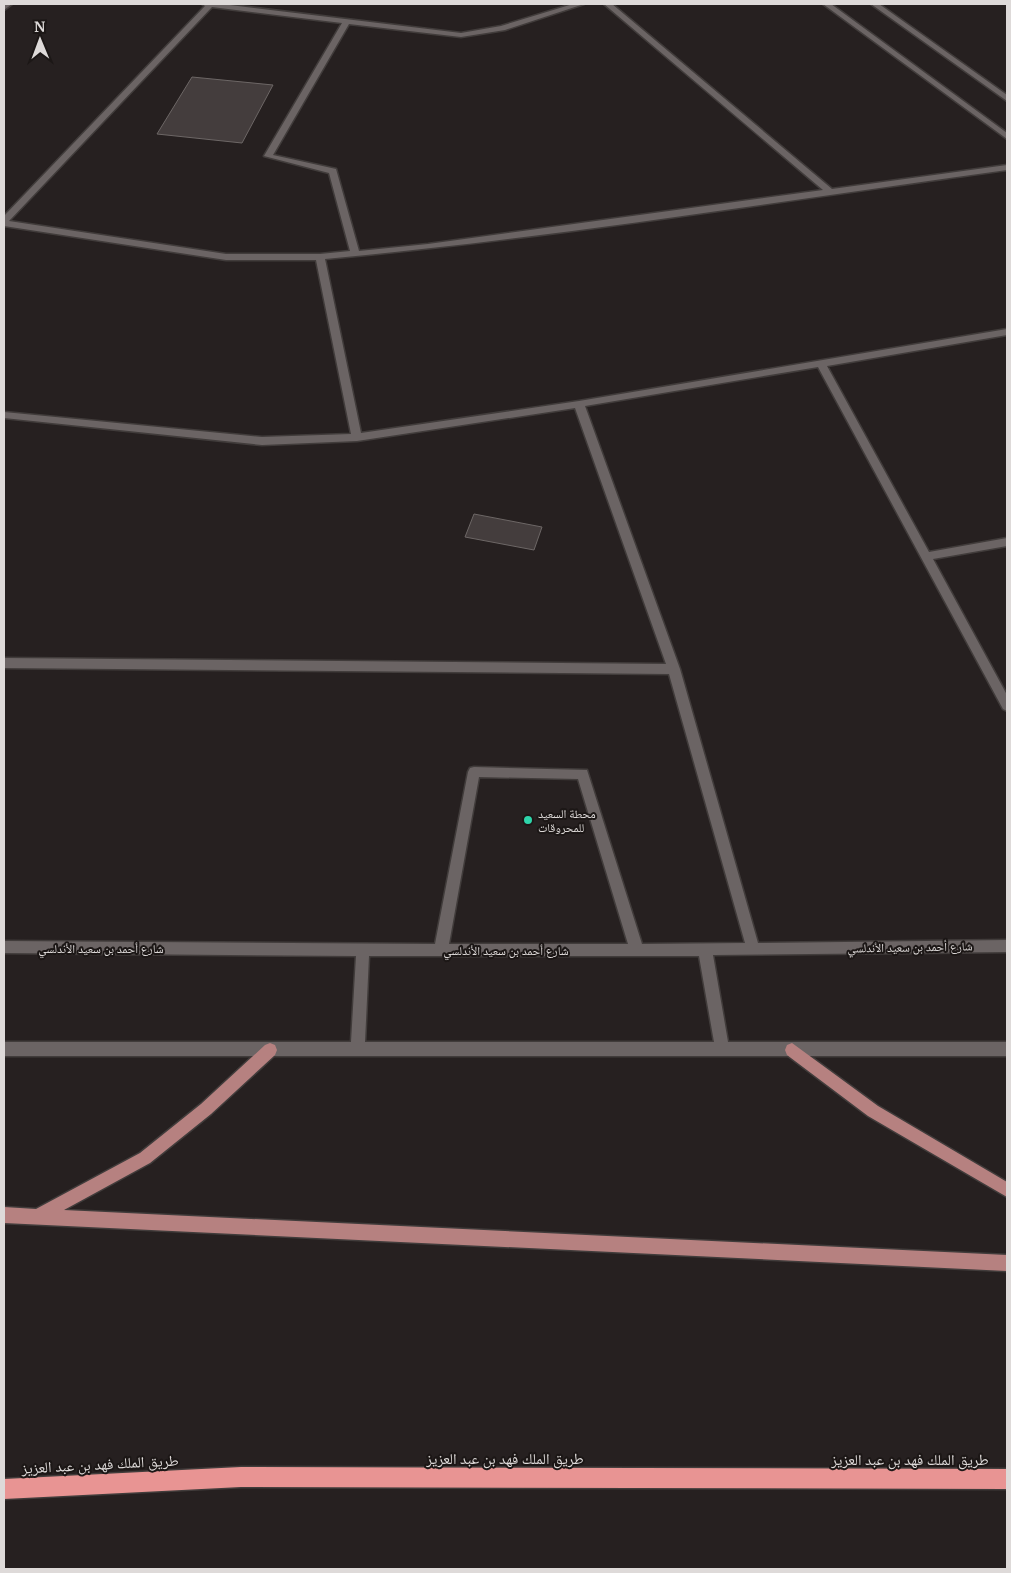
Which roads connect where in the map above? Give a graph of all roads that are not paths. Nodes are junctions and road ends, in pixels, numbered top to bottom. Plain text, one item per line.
1 (8, 4) edge
2 (206, 4) edge
3 (211, 4) edge
4 (580, 4) edge
5 (608, 4) edge
6 (827, 4) edge
7 (875, 4) edge
8 (4, 8) edge
9 (347, 21) junction
10 (1007, 100) edge
11 (1007, 137) edge
12 (1007, 167) edge
13 (831, 192) junction
14 (4, 222) edge
15 (355, 254) junction
16 (320, 257) junction
17 (1007, 332) edge
18 (820, 362) junction
19 (579, 404) junction
20 (4, 415) edge
21 (357, 437) junction
22 (1007, 542) edge
23 (927, 556) junction
24 (4, 663) edge
25 (674, 669) junction
26 (1007, 706) edge
27 (1007, 946) edge
28 (4, 947) edge
29 (363, 949) junction
30 (705, 949) junction
31 (753, 949) junction
32 (441, 950) junction
33 (637, 950) junction
34 (4, 1049) edge
35 (1007, 1049) edge
36 (270, 1050) junction
37 (358, 1050) junction
38 (722, 1050) junction
39 (792, 1050) junction
40 (1007, 1190) edge
41 (4, 1214) edge
42 (39, 1216) junction
43 (1007, 1263) edge
44 (1007, 1479) edge
45 (4, 1489) edge

1 - 8 street
2 - 3 street
3 - 9 street
3 - 14 street
4 - 9 street
5 - 13 street
6 - 11 street
7 - 10 street
9 - 15 street
12 - 13 street
13 - 15 street
14 - 16 street
15 - 16 street
16 - 21 street
17 - 18 street
18 - 19 street
18 - 23 street
19 - 21 street
19 - 25 street
20 - 21 street
22 - 23 street
23 - 26 street
24 - 25 street
25 - 31 street
27 - 31 street, شارع أحمد بن سعيد الأندلسي
28 - 29 street, شارع أحمد بن سعيد الأندلسي
29 - 32 street, شارع أحمد بن سعيد الأندلسي
29 - 37 street
30 - 31 street, شارع أحمد بن سعيد الأندلسي
30 - 33 street, شارع أحمد بن سعيد الأندلسي
30 - 38 street
32 - 33 street, شارع أحمد بن سعيد الأندلسي
32 - 33 street
34 - 36 street
35 - 39 street
36 - 37 street
36 - 42 main road
37 - 38 street
38 - 39 street
39 - 40 main road
41 - 42 main road
42 - 43 main road
44 - 45 highway, طريق الملك فهد بن عبد العزيز

